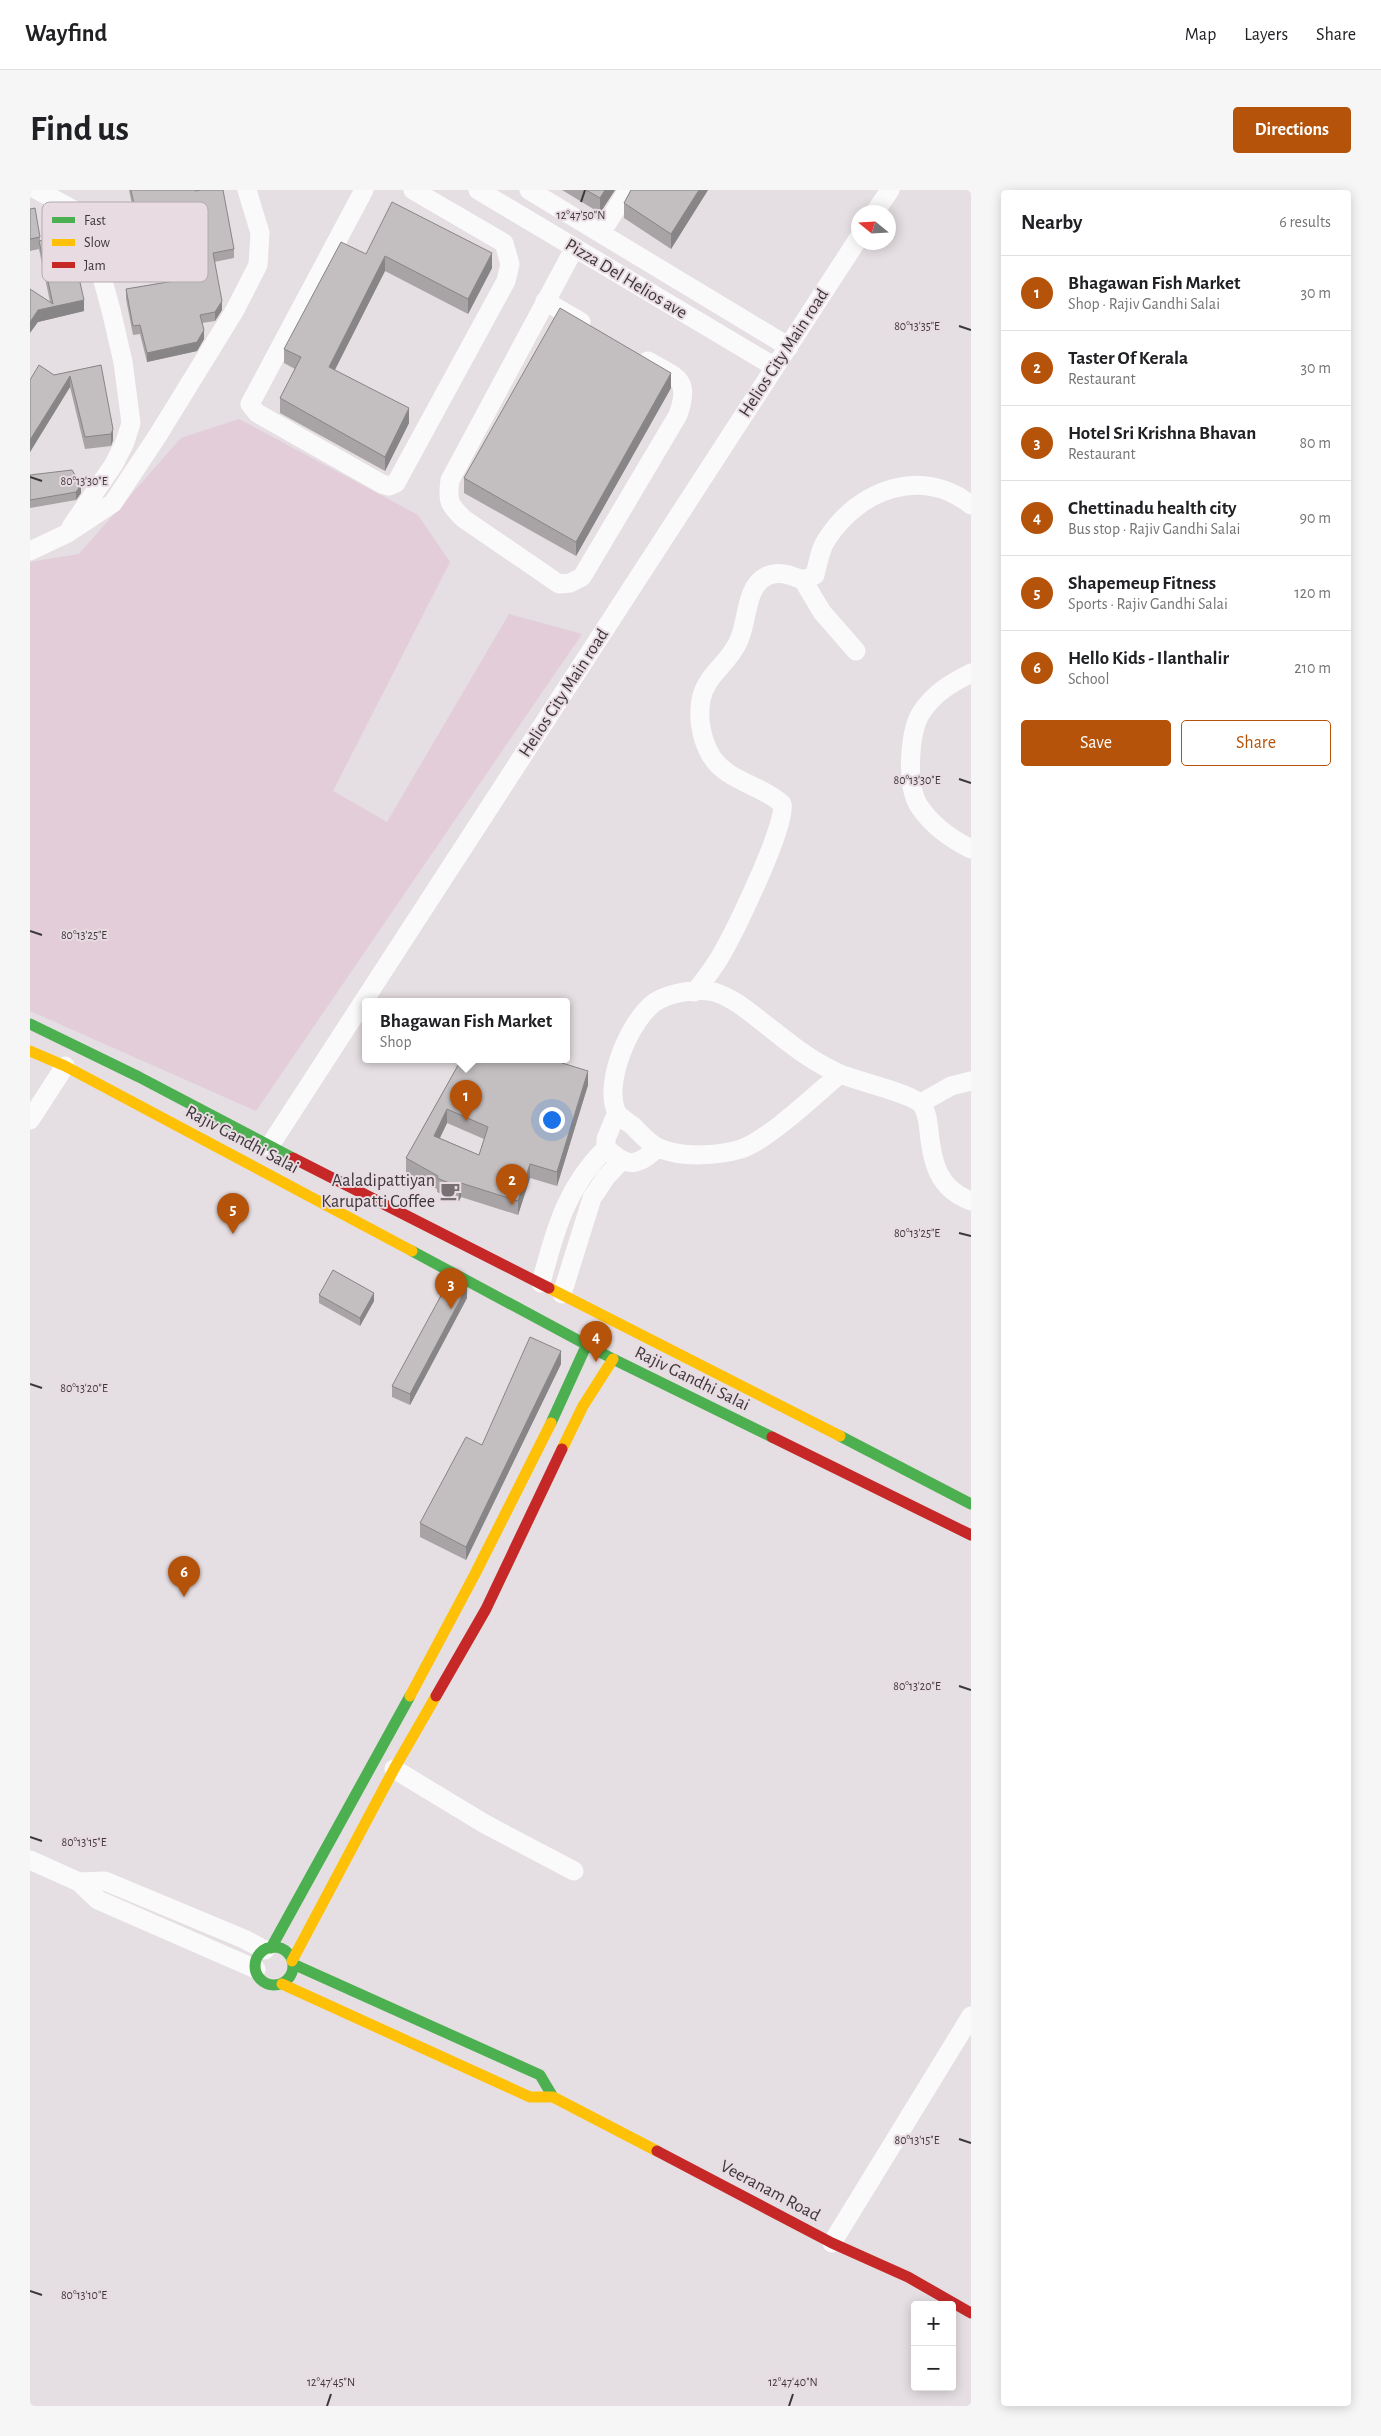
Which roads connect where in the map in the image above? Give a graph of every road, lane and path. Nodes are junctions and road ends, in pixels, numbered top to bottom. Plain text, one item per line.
1 (37, 190) edge
2 (247, 190) edge
3 (364, 190) edge
4 (413, 190) edge
5 (478, 190) edge
6 (529, 190) edge
7 (628, 190) edge
8 (890, 190) edge
9 (60, 202) edge
10 (880, 205) edge
11 (601, 233) junction
12 (574, 249) junction
13 (851, 250) edge
14 (103, 282) edge
15 (545, 301) junction
16 (595, 330) edge
17 (789, 347) junction
18 (628, 350) edge
19 (775, 367) junction
20 (971, 505) edge
21 (66, 534) junction
22 (30, 551) edge
23 (803, 580) junction
24 (856, 651) dead end
25 (970, 675) edge
26 (971, 849) edge
27 (695, 992) junction
28 (365, 998) edge
29 (362, 1003) edge
30 (30, 1024) edge
31 (30, 1051) edge
32 (65, 1066) junction
33 (840, 1074) junction
34 (971, 1080) edge
35 (921, 1103) junction
36 (617, 1112) junction
37 (30, 1120) edge
38 (269, 1146) junction
39 (606, 1148) junction
40 (657, 1148) junction
41 (621, 1161) junction
42 (971, 1201) edge
43 (541, 1283) junction
44 (562, 1294) junction
45 (587, 1344) junction
46 (613, 1359) junction
47 (971, 1504) edge
48 (971, 1535) edge
49 (482, 1588) junction
50 (390, 1728) junction
51 (412, 1738) junction
52 (394, 1769) junction
53 (30, 1860) edge
54 (574, 1871) dead end
55 (79, 1882) junction
56 (244, 1939) junction
57 (268, 1949) junction
58 (234, 1959) junction
59 (292, 1962) junction
60 (256, 1969) junction
61 (282, 1984) junction
62 (971, 2016) edge
63 (553, 2097) junction
64 (832, 2243) junction
65 (971, 2314) edge

1 - 9 street
2 - 21 street
3 - 4 street
5 - 12 street, Pizza Del Helios ave
6 - 11 street, Pizza Del Helios ave
7 - 11 street
8 - 10 street
11 - 17 street, Pizza Del Helios ave
12 - 15 street
12 - 19 street, Pizza Del Helios ave
13 - 17 street, Helios City Main road
14 - 21 street
15 - 16 street
15 - 18 street
17 - 19 street, Helios City Main road
19 - 28 street, Helios City Main road
20 - 23 street
21 - 22 street
23 - 24 street
23 - 27 street
25 - 26 street
27 - 33 street
27 - 36 street
29 - 38 street, Helios City Main road
30 - 38 street, Rajiv Gandhi Salai
31 - 32 street, Rajiv Gandhi Salai
32 - 37 street
32 - 45 street, Rajiv Gandhi Salai
33 - 35 street
33 - 40 street
34 - 35 street
35 - 42 street
36 - 39 street
36 - 40 street
38 - 43 street, Rajiv Gandhi Salai
39 - 41 street
39 - 43 street
40 - 41 street
41 - 44 street
43 - 44 street, Rajiv Gandhi Salai
44 - 47 street, Rajiv Gandhi Salai
45 - 46 street, Rajiv Gandhi Salai
45 - 49 street
46 - 48 street, Rajiv Gandhi Salai
46 - 49 street
49 - 50 street
49 - 51 street
50 - 51 street
50 - 57 street
51 - 52 street
52 - 54 street
52 - 59 street
53 - 55 street
55 - 56 street
55 - 58 street
56 - 57 street
56 - 58 street
57 - 59 street
57 - 60 street
58 - 60 street
59 - 61 street
59 - 63 street
60 - 61 street
61 - 63 street
62 - 64 street
63 - 64 street, Veeranam Road
64 - 65 street, Veeranam Road

